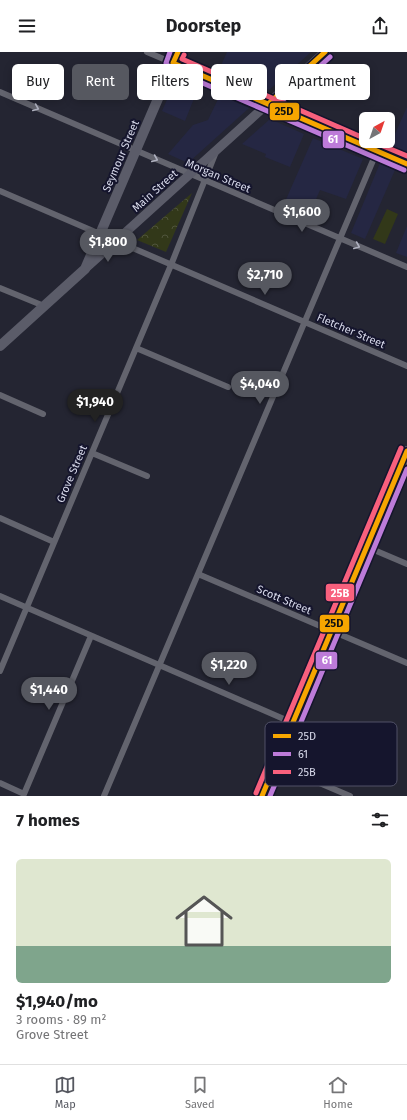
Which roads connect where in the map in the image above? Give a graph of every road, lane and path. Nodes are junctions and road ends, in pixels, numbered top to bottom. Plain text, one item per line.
1 (147, 52) edge
2 (178, 52) edge
3 (325, 52) edge
4 (173, 63) junction
5 (0, 92) edge
6 (268, 104) junction
7 (136, 151) junction
8 (217, 151) junction
9 (376, 151) junction
10 (407, 164) edge
11 (191, 175) junction
12 (205, 181) junction
13 (0, 191) edge
14 (100, 234) junction
15 (339, 239) junction
16 (117, 242) junction
17 (171, 265) junction
18 (407, 267) edge
19 (85, 269) junction
20 (0, 288) edge
21 (44, 306) junction
22 (304, 323) junction
23 (0, 346) edge
24 (136, 348) junction
25 (407, 366) edge
26 (228, 387) dead end
27 (0, 395) edge
28 (43, 414) dead end
29 (407, 451) edge
30 (92, 453) junction
31 (404, 464) edge
32 (147, 476) dead end
33 (0, 518) edge
34 (54, 542) junction
35 (367, 547) junction
36 (407, 564) edge
37 (198, 574) junction
38 (0, 596) edge
39 (27, 607) junction
40 (331, 630) junction
41 (91, 636) junction
42 (407, 663) edge
43 (159, 666) junction
44 (0, 671) edge
45 (291, 722) edge
46 (293, 722) edge
47 (0, 783) edge
48 (266, 786) edge
49 (327, 786) edge
50 (104, 796) edge
51 (262, 796) edge
52 (350, 796) edge

1 - 4 street
2 - 4 main road, Seymour Street
3 - 6 street, Main Street
4 - 6 street
4 - 7 main road, Seymour Street
5 -> 7 street, Morgan Street
6 - 8 street, Main Street
6 - 9 street
7 -> 11 street, Morgan Street
7 - 14 main road, Seymour Street
8 - 11 street, Main Street
8 - 12 street, Grove Street
9 - 10 street
9 - 15 street
11 - 12 street, Morgan Street
11 - 16 street, Main Street
12 - 15 street, Morgan Street
12 - 17 street, Grove Street
13 - 14 street, Fletcher Street
14 - 16 street, Fletcher Street
14 - 19 main road, Seymour Street
15 -> 18 street, Morgan Street
15 - 22 street
16 - 17 street, Fletcher Street
16 - 19 street, Main Street
17 - 22 street, Fletcher Street
17 - 24 street, Grove Street
19 - 21 main road, Main Street
20 - 21 street
21 - 23 main road, Main Street
22 - 25 street, Fletcher Street
22 - 37 street
24 - 26 street
24 - 30 street, Grove Street
27 - 28 street
29 - 31 main road
30 - 32 street
30 - 34 street, Grove Street
31 - 35 main road
33 - 34 street
34 - 39 street, Grove Street
35 - 36 street
35 - 40 main road
37 - 40 street, Scott Street
37 - 43 street
38 - 39 street
39 - 41 street
39 - 44 street, Grove Street
40 - 42 street, Scott Street
40 - 46 main road
41 - 43 street
41 - 47 street
43 - 45 street
43 - 50 street
48 - 51 main road
49 - 52 street

